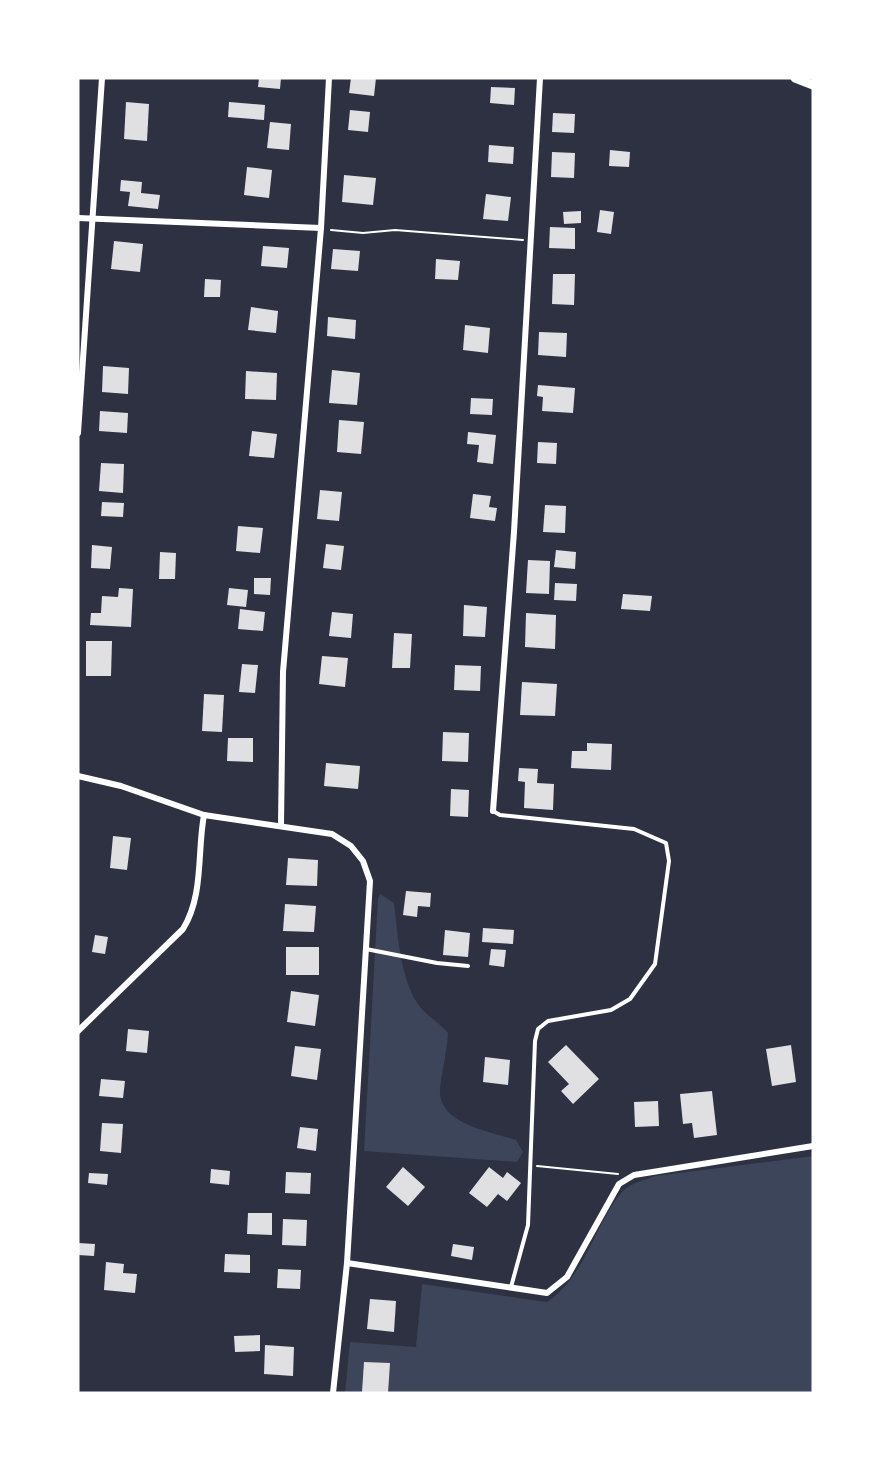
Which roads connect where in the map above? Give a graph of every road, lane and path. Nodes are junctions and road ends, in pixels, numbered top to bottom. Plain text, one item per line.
1 (102, 78) edge
2 (328, 78) edge
3 (540, 78) edge
4 (795, 78) edge
5 (813, 85) edge
6 (78, 218) edge
7 (91, 219) junction
8 (321, 228) junction
9 (531, 240) junction
10 (78, 433) edge
11 (78, 776) edge
12 (493, 811) joint
13 (204, 814) junction
14 (281, 825) junction
15 (366, 950) junction
16 (468, 966) dead end
17 (78, 1031) edge
18 (813, 1146) edge
19 (532, 1165) junction
20 (634, 1175) junction
21 (347, 1263) junction
22 (510, 1288) junction
23 (333, 1393) edge

1 - 7 street
2 - 8 street
3 - 9 street
4 - 5 street
6 - 7 street
7 - 8 street
7 - 10 street
8 - 9 path
8 - 14 street
9 - 12 street
11 - 13 street
12 - 19 lane
13 - 14 street
13 - 17 street
14 - 15 street
15 - 16 lane
15 - 21 street
18 - 20 street
19 - 20 path
19 - 22 lane
20 - 22 street
21 - 22 street
21 - 23 street

